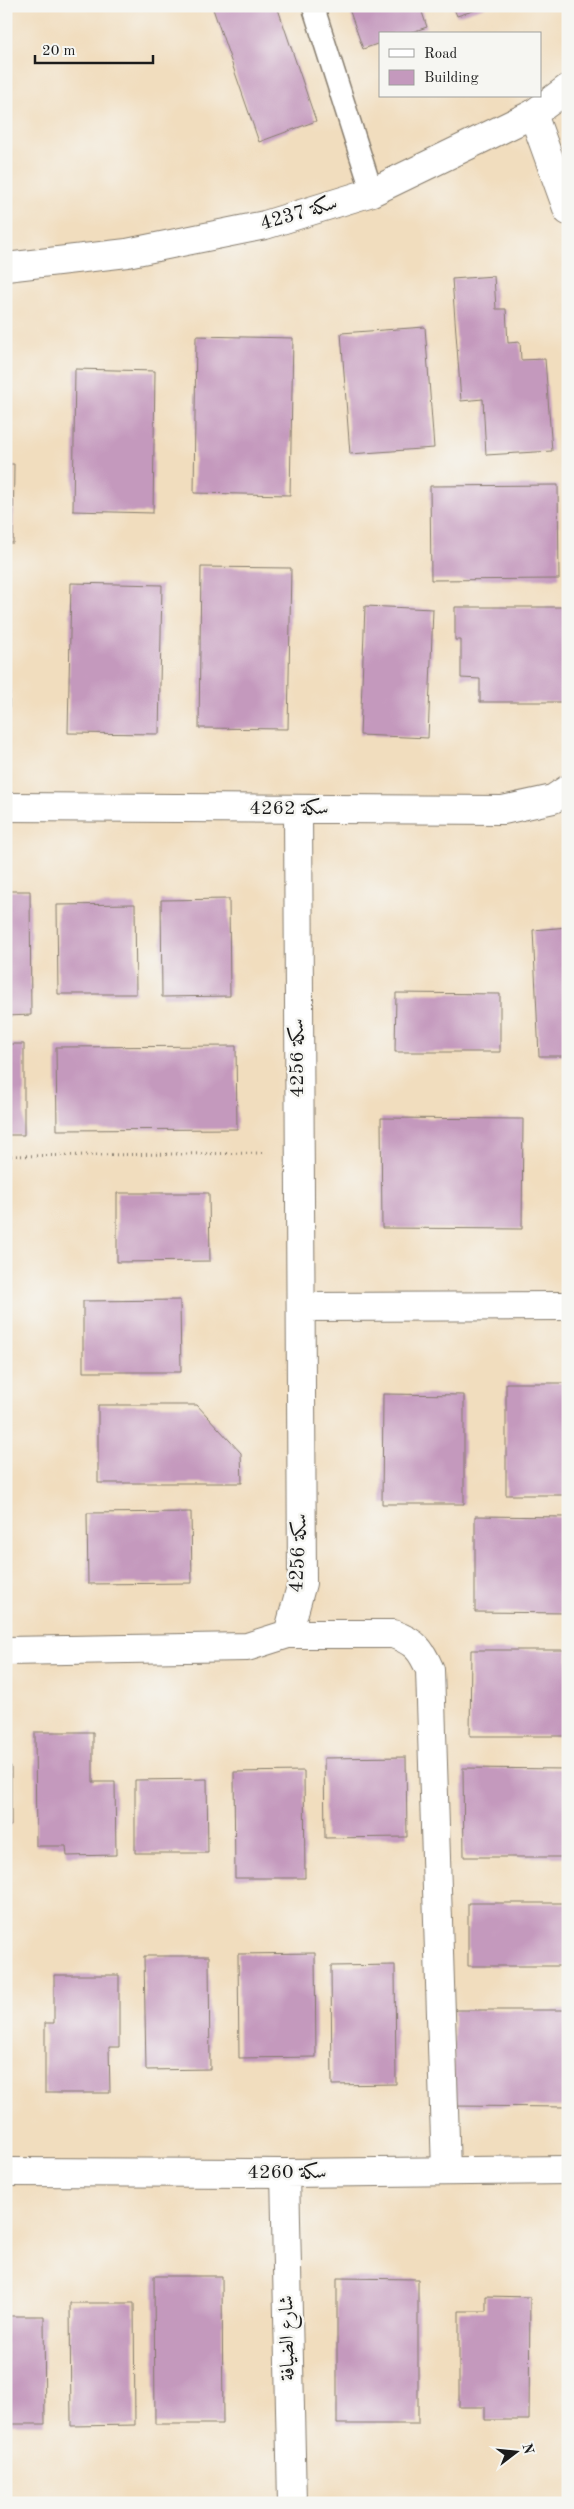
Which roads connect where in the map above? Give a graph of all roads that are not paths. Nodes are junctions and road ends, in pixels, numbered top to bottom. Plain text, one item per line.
1 (313, 6) edge
2 (568, 88) edge
3 (533, 114) junction
4 (372, 192) junction
5 (568, 211) edge
6 (6, 267) edge
7 (568, 789) edge
8 (6, 807) edge
9 (298, 809) junction
10 (568, 1306) edge
11 (302, 1307) junction
12 (288, 1634) junction
13 (6, 1651) edge
14 (568, 2170) edge
15 (446, 2171) junction
16 (6, 2172) edge
17 (285, 2173) junction
18 (292, 2503) edge

1 - 4 lane
2 - 3 street, سكة 4237
3 - 4 street, سكة 4237
3 - 5 street
4 - 6 street, سكة 4237
7 - 9 street, سكة 4262
8 - 9 street, سكة 4262
9 - 11 street, سكة 4256
10 - 11 street
11 - 12 street, سكة 4256
12 - 13 street
12 - 15 street
14 - 15 street, سكة 4260
15 - 17 street, سكة 4260
16 - 17 street, سكة 4260
17 - 18 street, شارع الضيافة

